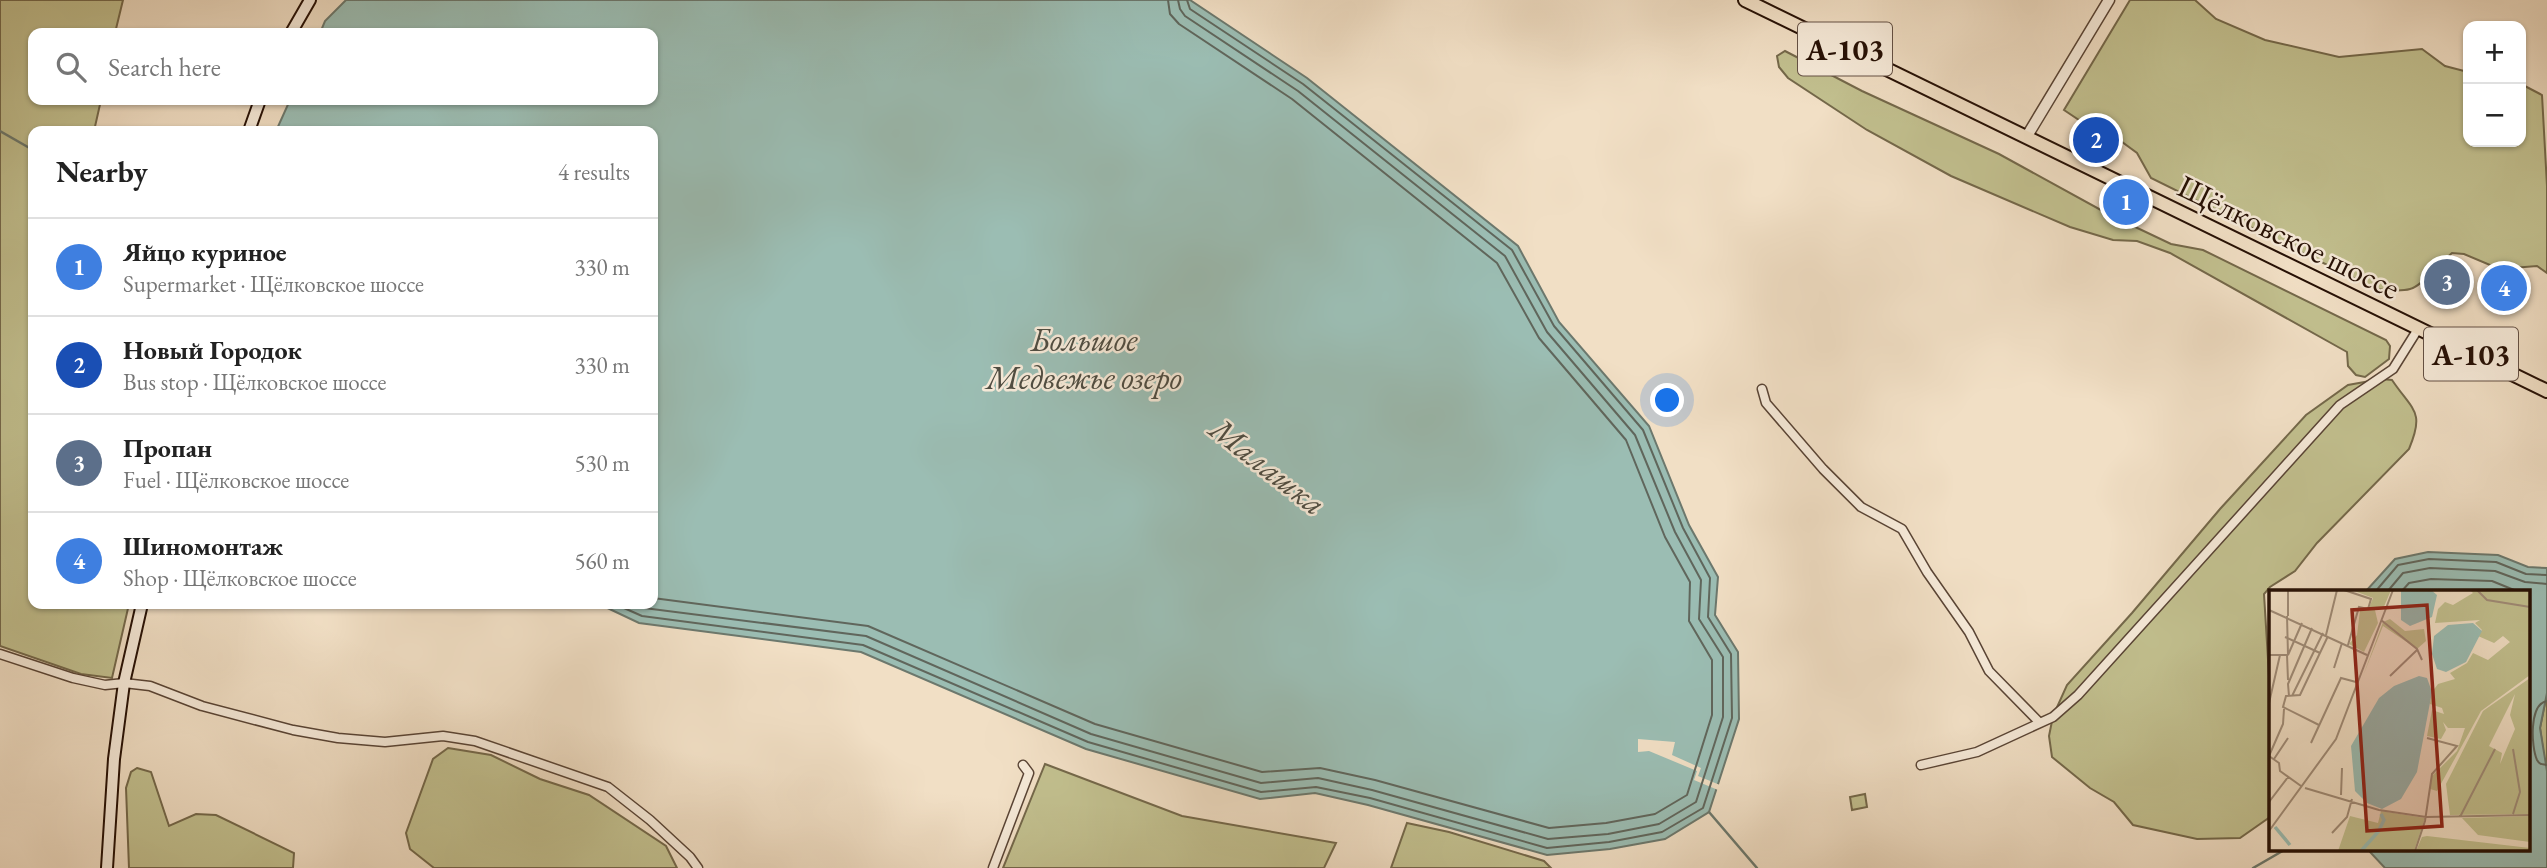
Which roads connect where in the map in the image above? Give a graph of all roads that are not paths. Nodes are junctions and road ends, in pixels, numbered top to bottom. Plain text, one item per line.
1 (310, 0) edge
2 (1745, 0) edge
3 (2109, 0) edge
4 (294, 28) edge
5 (258, 105) edge
6 (251, 126) edge
7 (2027, 136) junction
8 (2418, 329) junction
9 (1762, 388) dead end
10 (2547, 391) edge
11 (141, 609) edge
12 (0, 654) edge
13 (124, 682) junction
14 (2039, 722) junction
15 (1023, 765) dead end
16 (1921, 765) dead end
17 (107, 868) edge
18 (698, 868) edge
19 (993, 868) edge

1 - 4 main road
2 - 7 main road, Щёлковское шоссе / А-103
3 - 7 street
5 - 6 main road
7 - 8 main road, Щёлковское шоссе / А-103
8 - 10 main road, Щёлковское шоссе / А-103
8 - 14 street
9 - 14 street
11 - 13 main road
12 - 13 street
13 - 17 main road
13 - 18 street
14 - 16 street
15 - 19 street

